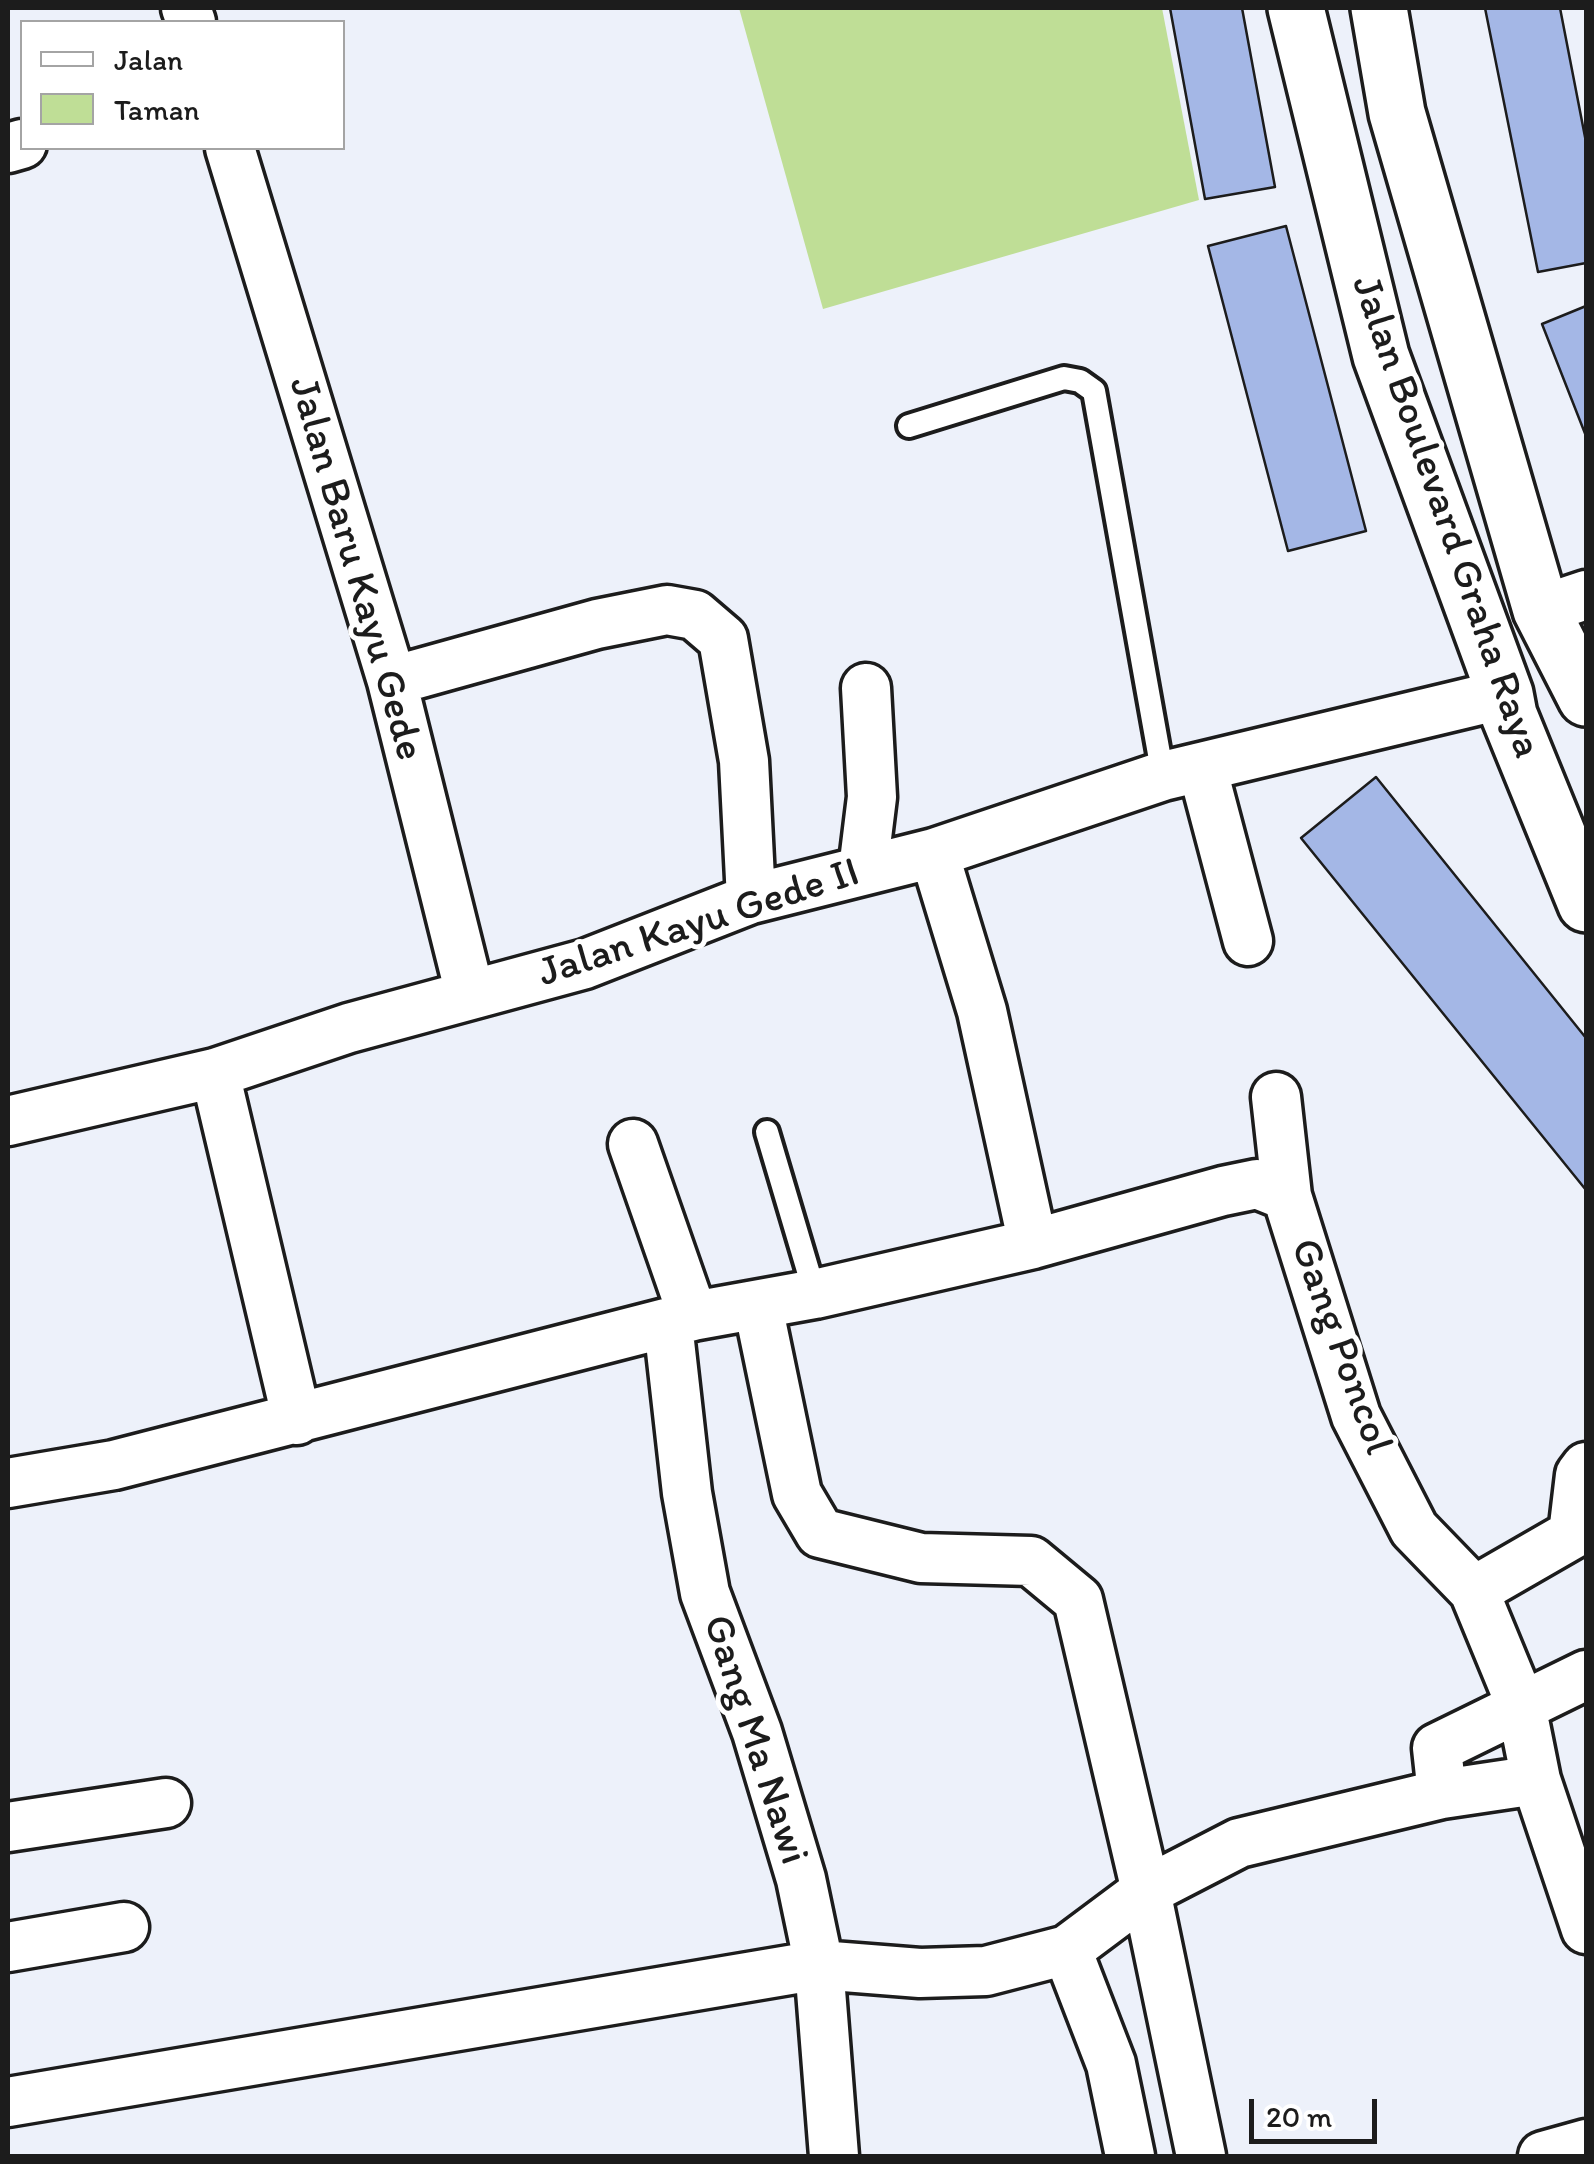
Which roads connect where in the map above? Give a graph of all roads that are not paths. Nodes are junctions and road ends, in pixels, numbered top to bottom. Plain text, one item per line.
1 (1296, 8) edge
2 (1379, 8) edge
3 (231, 150) edge
4 (908, 426) dead end
5 (1564, 602) edge
6 (392, 681) junction
7 (866, 688) dead end
8 (1505, 694) junction
9 (1586, 698) edge
10 (1203, 767) junction
11 (934, 853) junction
12 (862, 870) junction
13 (751, 899) junction
14 (1586, 904) edge
15 (1248, 941) dead end
16 (470, 994) junction
17 (214, 1072) junction
18 (1276, 1097) dead end
19 (8, 1121) edge
20 (767, 1132) dead end
21 (633, 1144) dead end
22 (1287, 1196) junction
23 (1033, 1244) junction
24 (815, 1294) junction
25 (758, 1306) junction
26 (680, 1320) junction
27 (296, 1420) junction
28 (1586, 1467) edge
29 (8, 1483) edge
30 (1474, 1591) junction
31 (1586, 1675) edge
32 (1521, 1705) junction
33 (1536, 1780) junction
34 (1442, 1794) junction
35 (166, 1803) dead end
36 (8, 1827) edge
37 (1146, 1891) junction
38 (124, 1927) dead end
39 (1586, 1930) edge
40 (8, 1948) edge
41 (1067, 1950) junction
42 (819, 1966) junction
43 (8, 2102) edge
44 (1586, 2144) edge
45 (834, 2156) edge
46 (1130, 2156) edge
47 (1201, 2156) edge
48 (1544, 2156) edge

1 - 8 main road, Jalan Boulevard Graha Raya
2 - 5 main road, Jalan Boulevard Graha Raya
3 - 6 street, Jalan Baru Kayu Gede
4 - 10 lane
5 - 9 main road, Jalan Boulevard Graha Raya
6 - 13 street
6 - 16 street, Jalan Baru Kayu Gede
7 - 12 street
8 - 10 street, Jalan Kayu Gede II
8 - 14 main road, Jalan Boulevard Graha Raya
10 - 11 street, Jalan Kayu Gede II
10 - 15 street
11 - 12 street, Jalan Kayu Gede II
11 - 23 street
12 - 13 street, Jalan Kayu Gede II
13 - 16 street, Jalan Kayu Gede II
16 - 17 street, Jalan Kayu Gede II
17 - 19 street, Jalan Kayu Gede II
17 - 27 street
18 - 22 street, Gang Poncol
20 - 24 lane
21 - 26 street, Gang Ma Nawi
22 - 23 street
22 - 30 street, Gang Poncol
23 - 24 street
24 - 25 street
25 - 26 street
25 - 37 street
26 - 27 street
26 - 42 street, Gang Ma Nawi
27 - 29 street
28 - 30 street
30 - 32 street, Gang Poncol
31 - 32 street
32 - 33 street, Gang Poncol
32 - 34 street
33 - 34 street
33 - 39 street, Gang Poncol
34 - 37 street
35 - 36 street
37 - 41 street
37 - 47 street
38 - 40 street
41 - 42 street
41 - 46 street
42 - 43 street
42 - 45 street, Gang Ma Nawi
44 - 48 street

